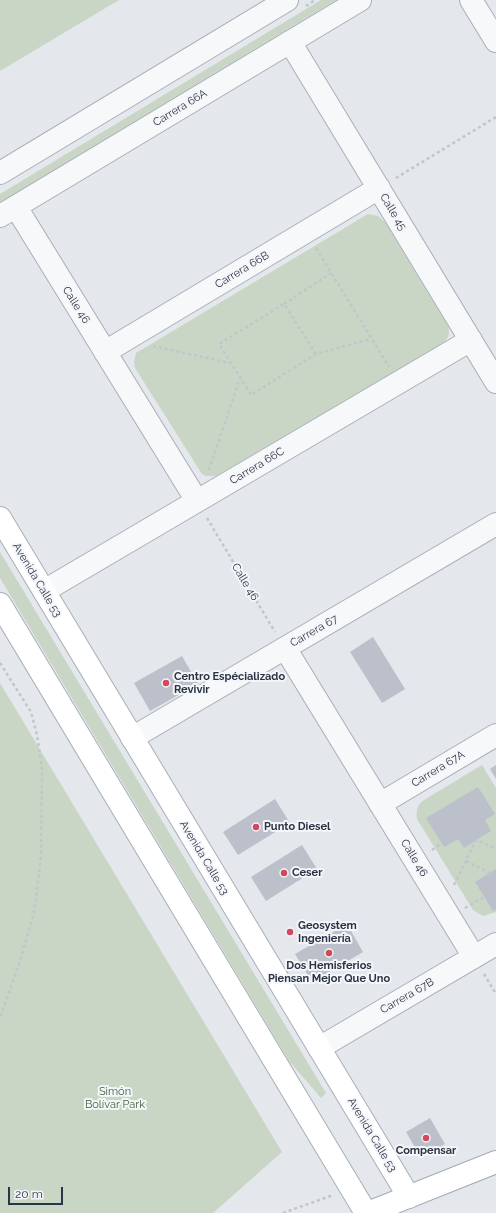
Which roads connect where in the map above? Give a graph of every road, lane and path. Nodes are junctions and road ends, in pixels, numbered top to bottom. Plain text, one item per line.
1 (360, 0) edge
2 (471, 0) edge
3 (279, 2) edge
4 (496, 41) edge
5 (290, 42) junction
6 (496, 117) edge
7 (1, 171) edge
8 (378, 188) junction
9 (8, 211) edge
10 (313, 244) dead end
11 (331, 273) junction
12 (284, 304) junction
13 (371, 339) junction
14 (471, 340) junction
15 (152, 346) dead end
16 (105, 352) junction
17 (316, 354) junction
18 (231, 363) junction
19 (390, 368) dead end
20 (240, 377) junction
21 (496, 382) edge
22 (208, 472) dead end
23 (197, 501) junction
24 (0, 518) edge
25 (496, 524) edge
26 (44, 591) junction
27 (0, 604) edge
28 (285, 648) junction
29 (0, 663) edge
30 (496, 735) edge
31 (132, 738) junction
32 (380, 804) junction
33 (442, 843) dead end
34 (496, 849) edge
35 (429, 851) dead end
36 (466, 861) junction
37 (490, 873) dead end
38 (452, 889) dead end
39 (484, 897) dead end
40 (463, 909) dead end
41 (496, 944) edge
42 (474, 957) junction
43 (0, 1018) edge
44 (319, 1048) junction
45 (496, 1162) edge
46 (409, 1197) junction
47 (316, 1201) dead end
48 (283, 1213) edge
49 (367, 1213) edge

1 - 5 street, Carrera 66A
2 - 4 street
3 - 7 street
5 - 8 street, Calle 45
5 - 9 street, Carrera 66A
6 - 8 path
8 - 14 street, Calle 45
8 - 16 street, Carrera 66B
9 - 16 street, Calle 46
10 - 11 path
11 - 12 path
11 - 13 path
12 - 17 path
12 - 18 path
13 - 17 path
13 - 19 path
14 - 21 street, Calle 45
14 - 23 street, Carrera 66C
15 - 18 path
16 - 23 street, Calle 46
17 - 20 path
18 - 20 path
20 - 22 path
23 - 26 street, Carrera 66C
23 - 28 path, Calle 46
24 - 26 main road, Avenida Calle 53
25 - 28 street, Carrera 67
26 - 31 main road, Avenida Calle 53
27 - 49 main road
28 - 31 street, Carrera 67
28 - 32 street, Calle 46
29 - 43 path
30 - 32 street, Carrera 67A
31 - 44 main road, Avenida Calle 53
32 - 42 street, Calle 46
33 - 35 path
34 - 36 path
36 - 37 path
36 - 38 path
39 - 40 path
41 - 42 street, Carrera 67B
42 - 44 street, Carrera 67B
44 - 46 main road, Avenida Calle 53
45 - 46 main road
46 - 49 main road
47 - 48 path

